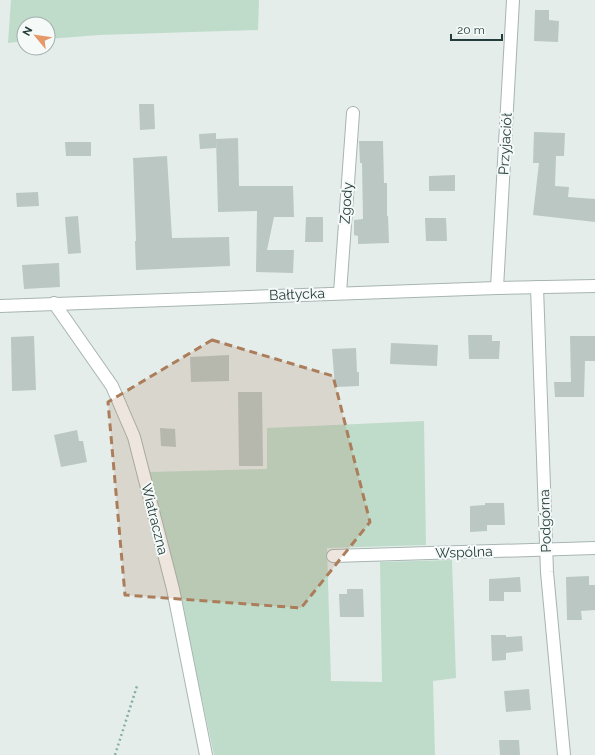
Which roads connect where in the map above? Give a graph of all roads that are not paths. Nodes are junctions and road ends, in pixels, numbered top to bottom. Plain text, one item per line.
1 (513, 0) edge
2 (353, 112) dead end
3 (595, 286) edge
4 (536, 287) junction
5 (497, 288) junction
6 (340, 293) junction
7 (54, 303) junction
8 (0, 306) edge
9 (595, 548) edge
10 (546, 549) junction
11 (333, 556) dead end
12 (206, 755) edge
13 (564, 755) edge

1 - 5 street, Przyjaciół
2 - 6 street, Zgody
3 - 4 street, Bałtycka
4 - 5 street, Bałtycka
4 - 10 street, Podgórna
5 - 6 street, Bałtycka
6 - 7 street, Bałtycka
7 - 8 street, Bałtycka
7 - 12 street, Wiatraczna
9 - 10 street, Wspólna
10 - 11 street, Wspólna
10 - 13 street, Podgórna

